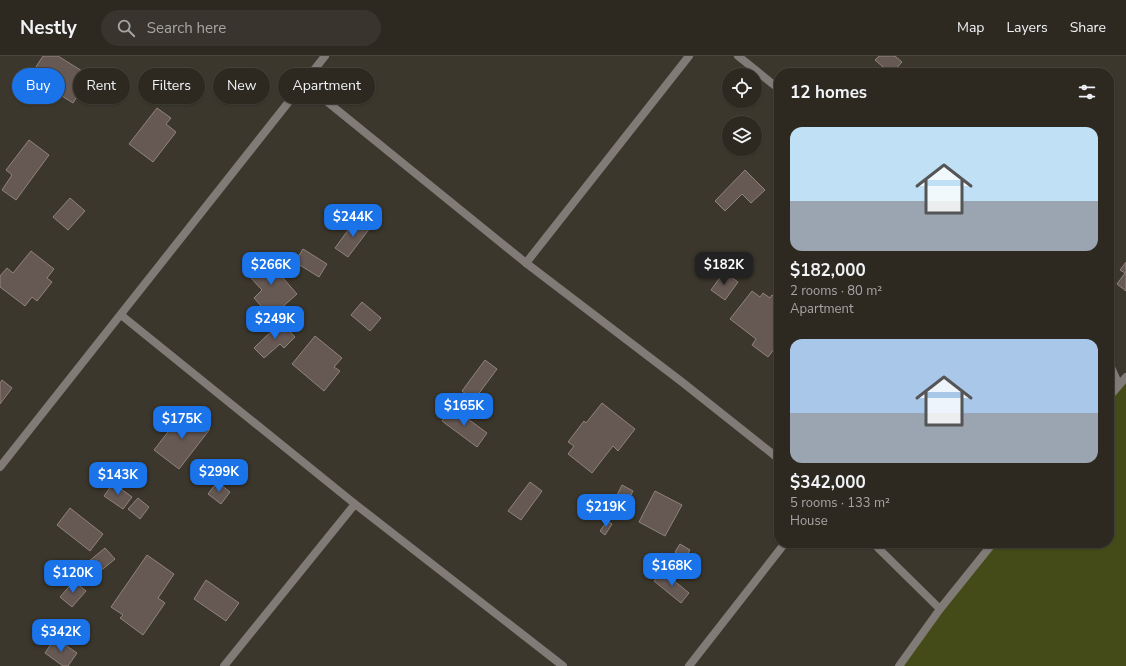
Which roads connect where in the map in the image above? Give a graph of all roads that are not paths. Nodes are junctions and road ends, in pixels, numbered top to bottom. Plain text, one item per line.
1 (325, 56) edge
2 (689, 56) edge
3 (738, 56) edge
4 (316, 68) edge
5 (774, 85) edge
6 (287, 104) edge
7 (330, 104) edge
8 (526, 263) junction
9 (121, 314) junction
10 (1114, 374) edge
11 (1126, 377) edge
12 (1119, 385) junction
13 (1114, 391) edge
14 (774, 455) edge
15 (0, 466) edge
16 (355, 504) junction
17 (781, 548) edge
18 (878, 548) edge
19 (989, 548) edge
20 (940, 609) junction
21 (224, 666) edge
22 (563, 666) edge
23 (689, 666) edge
24 (900, 666) edge

1 - 4 street
2 - 8 street
3 - 5 street
6 - 9 street
7 - 8 street
8 - 14 street
9 - 15 street
9 - 16 street
10 - 12 street
11 - 12 street
12 - 13 street
16 - 21 street
16 - 22 street
17 - 23 street
18 - 20 street
19 - 20 street
20 - 24 street

